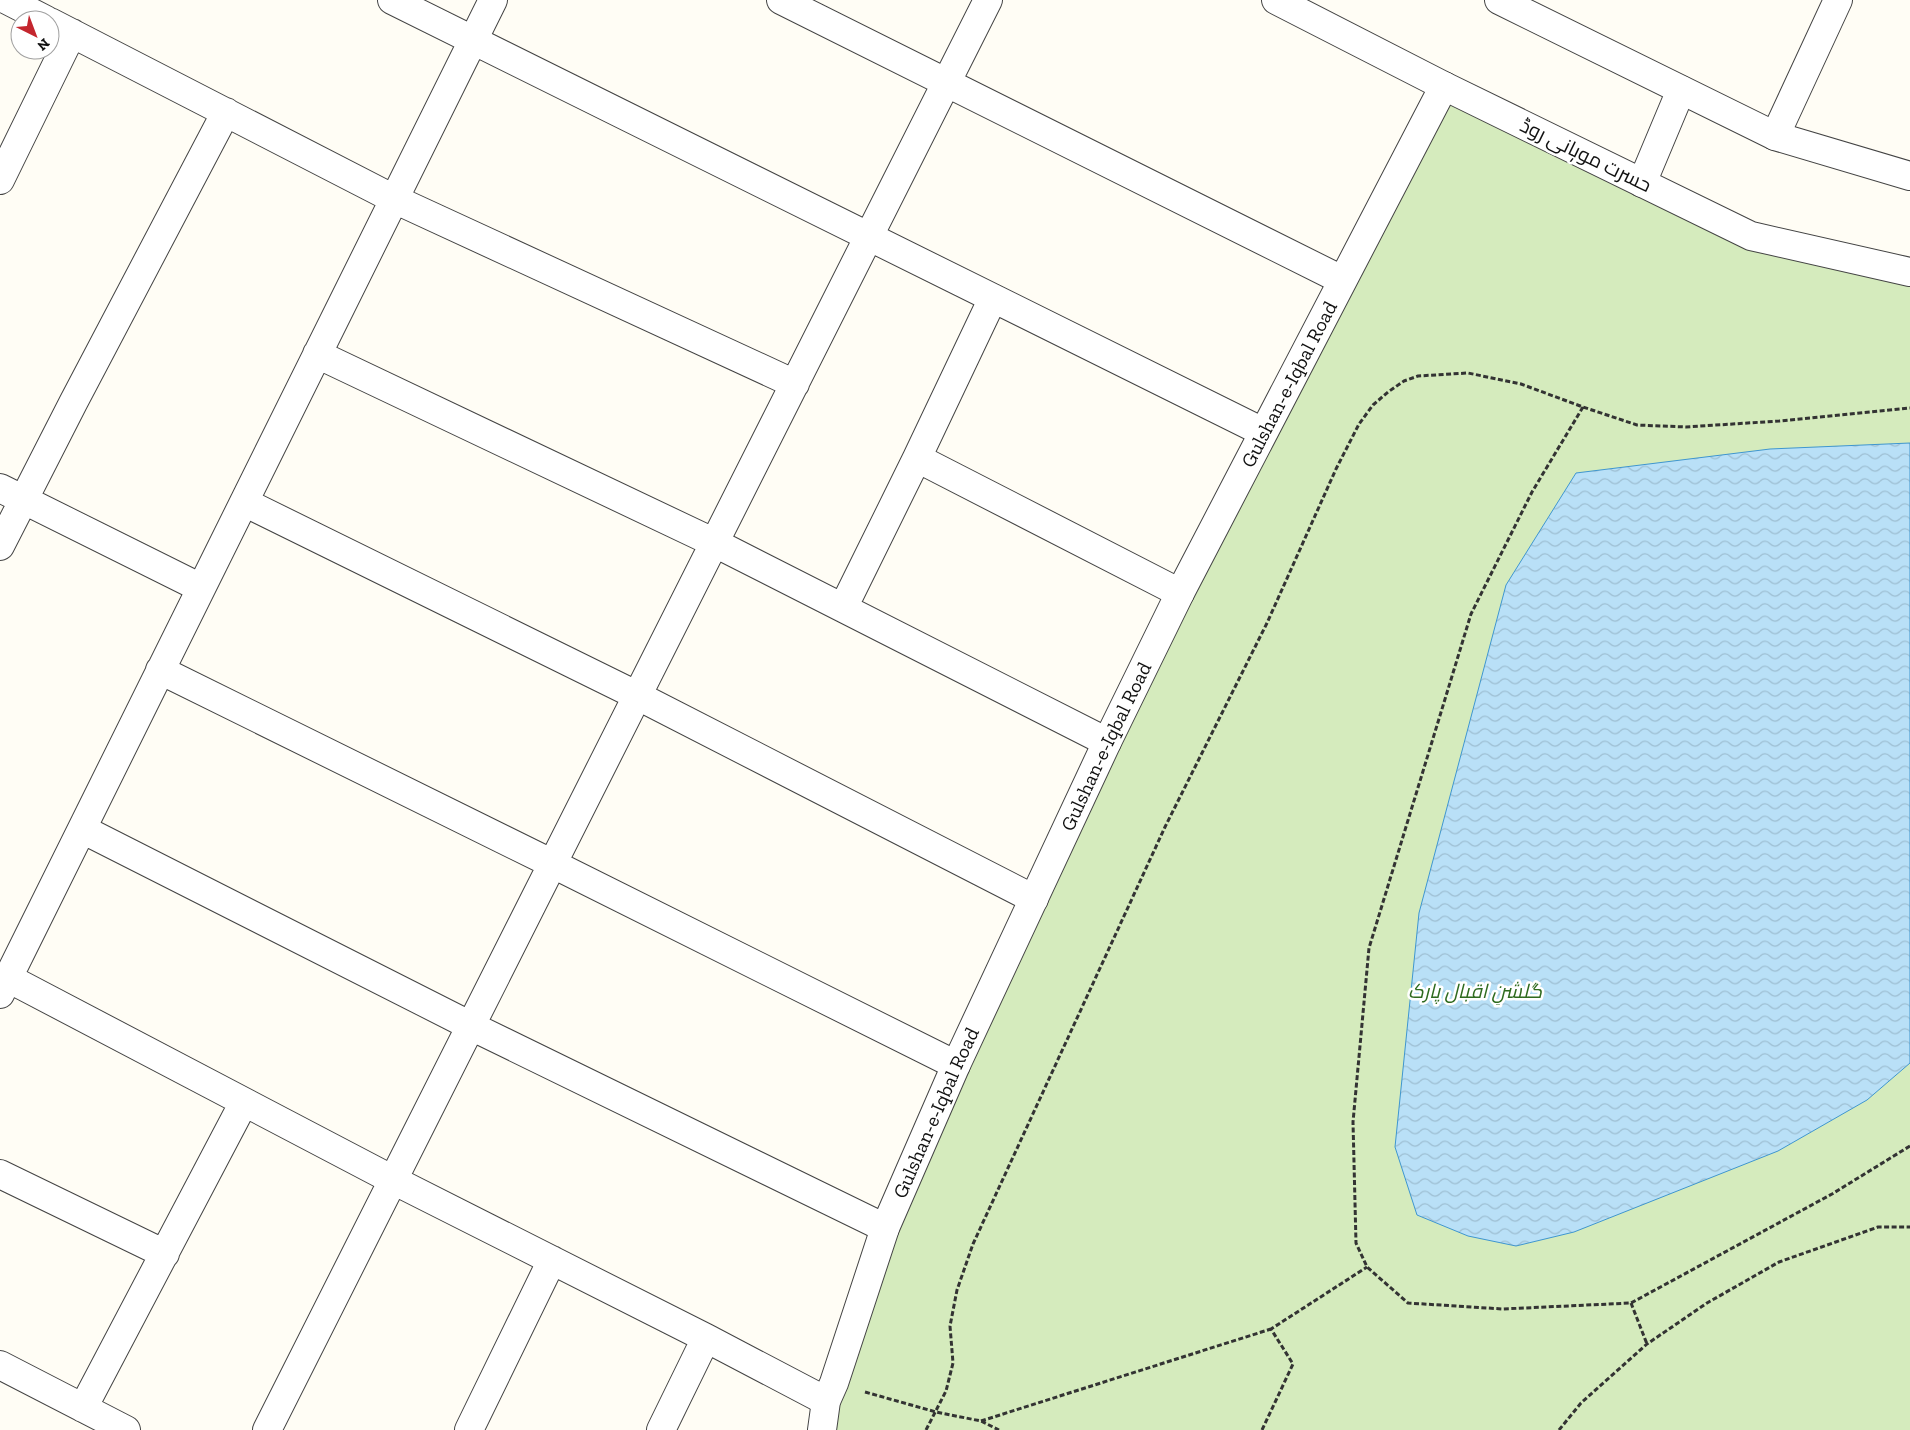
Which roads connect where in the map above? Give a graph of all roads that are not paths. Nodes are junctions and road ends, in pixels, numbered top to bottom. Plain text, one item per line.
1 (8, 0) edge
2 (392, 0) edge
3 (493, 0) edge
4 (781, 0) edge
5 (988, 0) edge
6 (1276, 0) edge
7 (1498, 0) edge
8 (1838, 0) edge
9 (27, 10) edge
10 (61, 27) edge
11 (473, 40) junction
12 (947, 82) junction
13 (1444, 86) junction
14 (1681, 90) junction
15 (226, 112) junction
16 (1775, 136) junction
17 (1910, 176) edge
18 (0, 180) edge
19 (1642, 183) junction
20 (394, 199) junction
21 (870, 237) junction
22 (1910, 272) edge
23 (1342, 280) junction
24 (993, 298) junction
25 (317, 354) junction
26 (795, 384) junction
27 (1263, 432) junction
28 (917, 458) junction
29 (0, 488) edge
30 (24, 500) junction
31 (244, 502) junction
32 (715, 543) junction
33 (0, 546) edge
34 (201, 588) junction
35 (1180, 593) junction
36 (843, 608) junction
37 (160, 670) junction
38 (638, 696) junction
39 (1107, 742) junction
40 (82, 829) junction
41 (553, 864) junction
42 (1034, 899) junction
43 (4, 986) edge
44 (471, 1026) junction
45 (956, 1065) junction
46 (244, 1102) junction
47 (0, 1174) edge
48 (393, 1180) junction
49 (885, 1228) junction
50 (165, 1254) junction
51 (552, 1260) junction
52 (706, 1338) junction
53 (0, 1365) edge
54 (830, 1392) junction
55 (83, 1408) junction
56 (126, 1430) edge
57 (267, 1430) edge
58 (469, 1430) edge
59 (661, 1430) edge
60 (822, 1430) edge

1 - 9 street
2 - 11 street
3 - 11 street
4 - 12 street
5 - 12 street
6 - 13 street, حسرت موہانی روڈ
7 - 14 street
8 - 16 street
10 - 15 street
10 - 18 street
11 - 20 street
11 - 21 street
12 - 21 street
12 - 23 street
13 - 19 street, حسرت موہانی روڈ
13 - 23 street, Gulshan-e-Iqbal Road
14 - 16 street
14 - 19 street
15 - 20 street
15 - 30 street
16 - 17 street
19 - 22 street, حسرت موہانی روڈ
20 - 25 street
20 - 26 street
21 - 24 street
21 - 26 street
23 - 27 street, Gulshan-e-Iqbal Road
24 - 27 street
24 - 28 street
25 - 31 street
25 - 32 street
26 - 32 street
27 - 35 street, Gulshan-e-Iqbal Road
28 - 35 street
28 - 36 street
29 - 30 street
30 - 33 street
30 - 34 street
31 - 34 street
31 - 38 street
32 - 36 street
32 - 38 street
34 - 37 street
35 - 39 street, Gulshan-e-Iqbal Road
36 - 39 street
37 - 40 street
37 - 41 street
38 - 41 street
38 - 42 street
39 - 42 street, Gulshan-e-Iqbal Road
40 - 43 street
40 - 44 street
41 - 44 street
41 - 45 street
42 - 45 street, Gulshan-e-Iqbal Road
43 - 46 street
44 - 48 street
44 - 49 street
45 - 49 street, Gulshan-e-Iqbal Road
46 - 48 street
46 - 50 street
47 - 50 street
48 - 51 street
48 - 57 street
49 - 54 street, Gulshan-e-Iqbal Road
50 - 55 street
51 - 52 street
51 - 58 street
52 - 54 street
52 - 59 street
53 - 55 street
54 - 60 street, Gulshan-e-Iqbal Road
55 - 56 street

